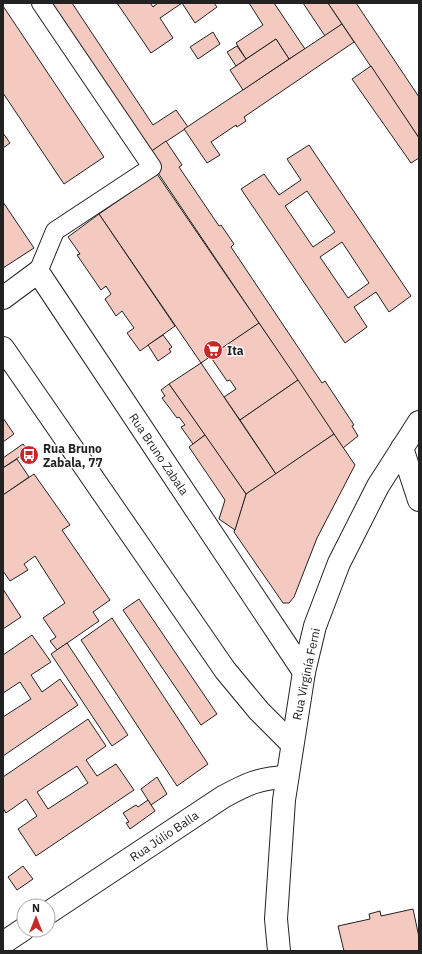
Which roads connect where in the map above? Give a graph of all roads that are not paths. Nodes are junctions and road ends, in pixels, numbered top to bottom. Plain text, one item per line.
1 (41, 3) edge
2 (38, 272) junction
3 (3, 298) edge
4 (3, 348) edge
5 (419, 422) edge
6 (402, 448) junction
7 (419, 500) edge
8 (304, 672) junction
9 (292, 744) junction
10 (287, 777) junction
11 (56, 908) edge
12 (279, 951) edge

1 - 2 street
2 - 3 street
2 - 8 street, Rua Bruno Zabala
4 - 9 street
5 - 6 street, Rua Virginía Ferni
6 - 7 street
6 - 8 street, Rua Virginía Ferni
8 - 9 street, Rua Virginía Ferni
9 - 10 street, Rua Virginía Ferni
10 - 11 street, Rua Júlio Balla
10 - 12 street, Rua Virginía Ferni

